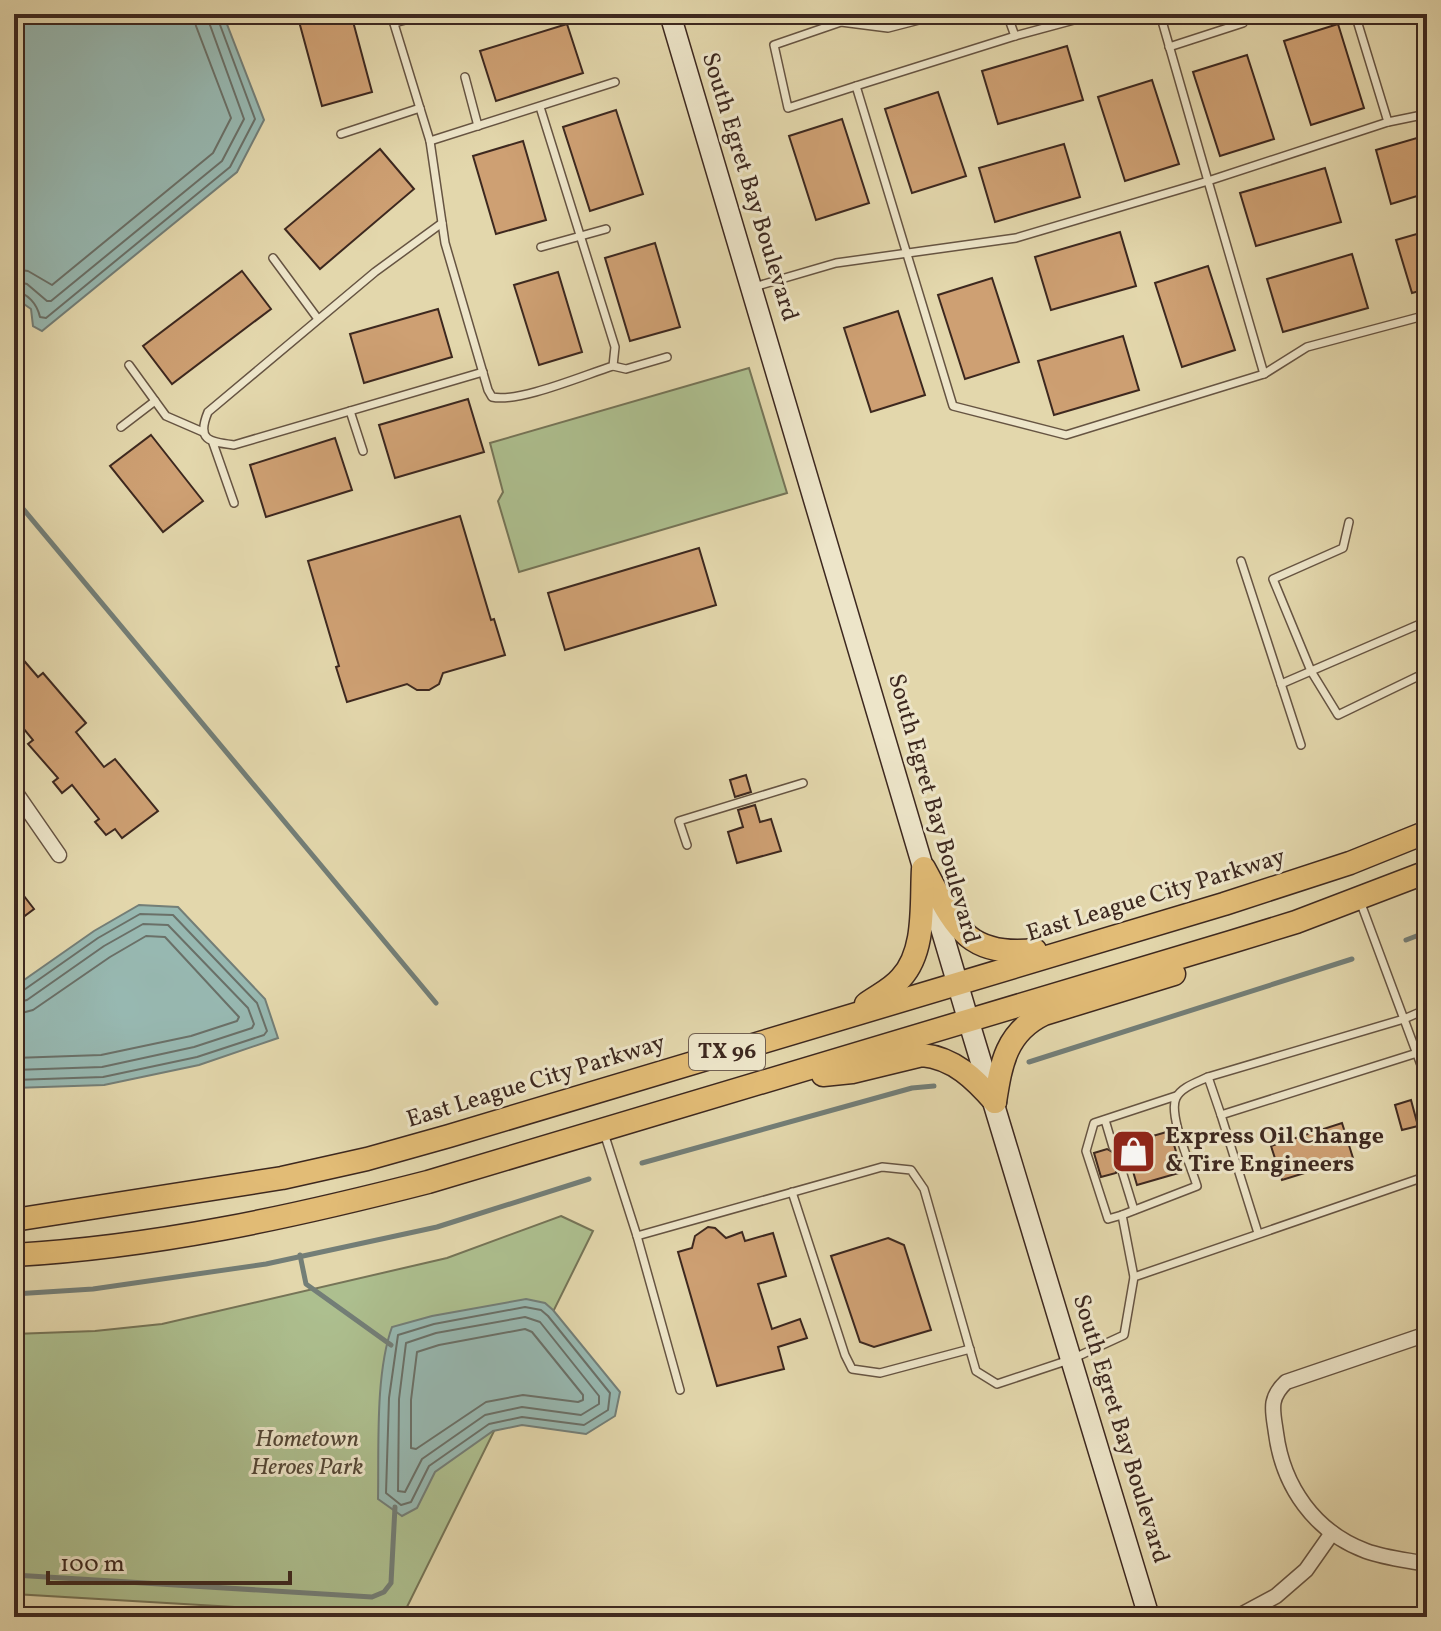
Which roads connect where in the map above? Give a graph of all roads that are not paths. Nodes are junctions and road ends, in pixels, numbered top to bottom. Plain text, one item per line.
1 (428, 14) edge
2 (670, 14) edge
3 (942, 14) edge
4 (1007, 14) edge
5 (1096, 14) edge
6 (1160, 14) edge
7 (1355, 14) edge
8 (1421, 14) edge
9 (393, 18) edge
10 (1243, 23) dead end
11 (1427, 29) edge
12 (1015, 36) junction
13 (1169, 47) junction
14 (465, 77) dead end
15 (615, 82) dead end
16 (856, 86) junction
17 (540, 107) junction
18 (420, 108) junction
19 (1427, 114) edge
20 (1388, 122) junction
21 (478, 126) junction
22 (341, 134) dead end
23 (430, 141) junction
24 (1208, 181) junction
25 (442, 223) junction
26 (606, 229) dead end
27 (581, 236) junction
28 (541, 247) dead end
29 (907, 254) junction
30 (273, 258) dead end
31 (752, 288) junction
32 (1427, 315) edge
33 (318, 319) junction
34 (667, 357) dead end
35 (129, 365) dead end
36 (613, 366) junction
37 (483, 372) junction
38 (1264, 374) junction
39 (155, 401) junction
40 (350, 411) junction
41 (121, 427) dead end
42 (203, 432) junction
43 (213, 443) junction
44 (363, 451) dead end
45 (234, 503) dead end
46 (1349, 522) dead end
47 (1241, 561) dead end
48 (1427, 621) edge
49 (1311, 671) junction
50 (1427, 672) edge
51 (1281, 684) junction
52 (1301, 745) dead end
53 (803, 783) dead end
54 (14, 790) edge
55 (1427, 832) edge
56 (687, 845) dead end
57 (59, 855) dead end
58 (924, 868) junction
59 (1427, 872) edge
60 (1359, 899) junction
61 (1096, 942) junction
62 (1231, 942) junction
63 (958, 983) junction
64 (1427, 1009) edge
65 (848, 1016) junction
66 (968, 1019) junction
67 (1404, 1019) junction
68 (1421, 1057) edge
69 (1208, 1077) junction
70 (775, 1079) junction
71 (1427, 1081) edge
72 (1176, 1096) junction
73 (995, 1102) junction
74 (1221, 1115) junction
75 (1105, 1120) junction
76 (603, 1131) junction
77 (1113, 1147) dead end
78 (1122, 1171) dead end
79 (1427, 1176) edge
80 (792, 1192) junction
81 (1134, 1210) junction
82 (1122, 1215) junction
83 (14, 1220) edge
84 (1258, 1233) junction
85 (637, 1236) junction
86 (14, 1255) edge
87 (1134, 1277) junction
88 (1427, 1334) edge
89 (970, 1349) junction
90 (1072, 1359) junction
91 (680, 1390) dead end
92 (1332, 1533) junction
93 (1427, 1564) edge
94 (1149, 1617) edge
95 (1237, 1617) edge

1 - 9 lane
2 - 31 main road, South Egret Bay Boulevard
3 - 16 lane
4 - 12 lane
5 - 12 lane
6 - 13 lane
7 - 20 lane
8 - 11 lane
9 - 18 lane
10 - 13 lane
12 - 16 lane
13 - 24 lane
14 - 21 lane
15 - 17 lane
16 - 29 lane
17 - 21 lane
17 - 27 lane
18 - 22 lane
18 - 23 lane
19 - 20 lane
20 - 24 lane
21 - 23 lane
23 - 25 lane
24 - 29 lane
24 - 38 lane
25 - 33 lane
25 - 37 lane
26 - 27 lane
27 - 28 lane
27 - 36 lane
29 - 31 lane
29 - 38 lane
30 - 33 lane
31 - 58 main road, South Egret Bay Boulevard
32 - 38 lane
33 - 42 lane
34 - 36 lane
35 - 39 lane
36 - 37 lane
37 - 40 lane
39 - 41 lane
39 - 42 lane
40 - 43 lane
40 - 44 lane
42 - 43 lane
43 - 45 lane
46 - 49 lane
47 - 51 lane
48 - 49 lane
49 - 50 lane
49 - 51 lane
51 - 52 lane
53 - 56 lane
54 - 57 street
55 - 61 main road, East League City Parkway / TX 96
58 - 61 main road
58 - 63 main road, South Egret Bay Boulevard
58 - 65 main road
59 - 60 main road, TX 96
60 - 62 main road, TX 96
60 - 67 lane
61 - 63 main road, East League City Parkway / TX 96
62 - 66 main road, TX 96
62 - 73 main road
63 - 65 main road, East League City Parkway / TX 96
63 - 66 main road, South Egret Bay Boulevard
64 - 67 lane
65 - 83 main road, East League City Parkway / TX 96
66 - 70 main road, TX 96
66 - 73 main road, South Egret Bay Boulevard
67 - 68 lane
67 - 69 lane
68 - 71 lane
68 - 74 lane
69 - 72 lane
69 - 74 lane
70 - 73 main road
70 - 76 main road, TX 96
72 - 75 lane
72 - 81 lane
73 - 90 main road, South Egret Bay Boulevard
74 - 84 lane
75 - 77 lane
75 - 82 lane
76 - 85 lane
76 - 86 main road, TX 96
78 - 81 lane
79 - 84 lane
80 - 85 lane
80 - 89 lane
80 - 89 lane
81 - 82 lane
82 - 87 lane
84 - 87 lane
85 - 91 lane
87 - 90 lane
88 - 92 street
89 - 90 lane
90 - 94 main road, South Egret Bay Boulevard
92 - 93 street
92 - 95 street

